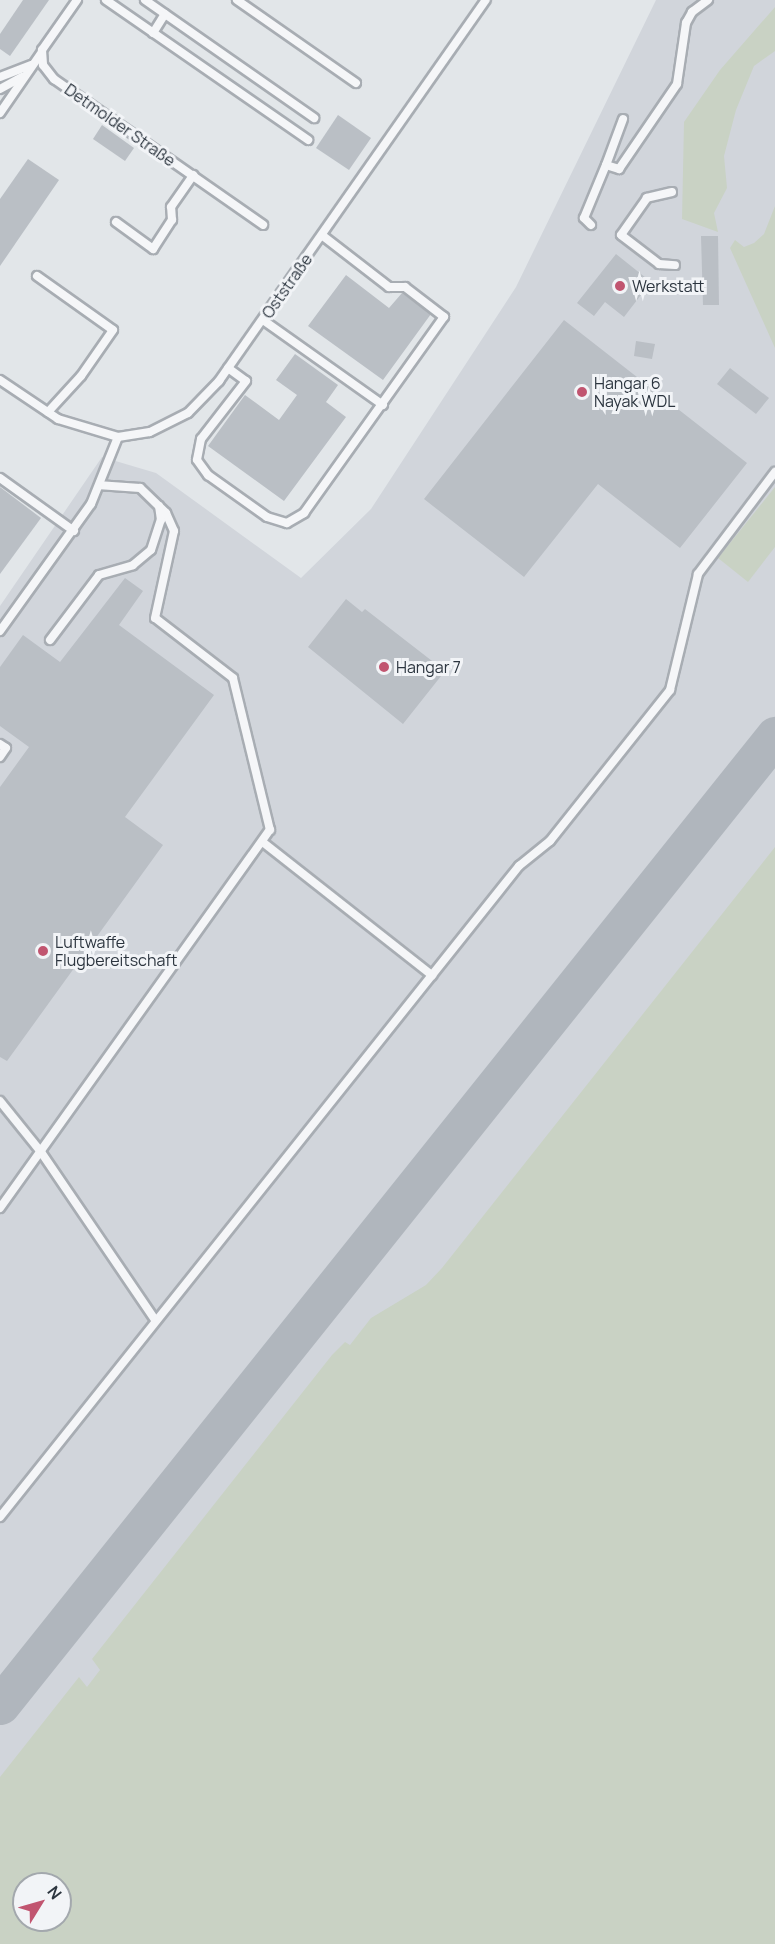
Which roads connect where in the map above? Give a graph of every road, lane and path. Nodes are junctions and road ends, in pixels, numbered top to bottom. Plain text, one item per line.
1 (77, 0) edge
2 (106, 0) edge
3 (145, 0) edge
4 (237, 0) edge
5 (486, 0) edge
6 (708, 0) edge
7 (165, 14) junction
8 (153, 33) junction
9 (42, 50) junction
10 (33, 64) junction
11 (26, 75) junction
12 (0, 77) edge
13 (356, 83) dead end
14 (0, 89) edge
15 (0, 113) edge
16 (314, 118) dead end
17 (623, 119) dead end
18 (308, 140) dead end
19 (606, 165) junction
20 (193, 175) junction
21 (672, 192) dead end
22 (116, 222) dead end
23 (263, 225) dead end
24 (591, 225) dead end
25 (323, 236) junction
26 (675, 264) dead end
27 (37, 276) dead end
28 (263, 320) junction
29 (228, 368) junction
30 (0, 380) edge
31 (383, 405) junction
32 (48, 412) junction
33 (118, 438) junction
34 (775, 472) edge
35 (0, 478) edge
36 (101, 485) junction
37 (159, 505) junction
38 (74, 531) junction
39 (0, 631) edge
40 (50, 640) dead end
41 (0, 744) edge
42 (0, 757) edge
43 (264, 843) junction
44 (432, 975) junction
45 (0, 1101) edge
46 (41, 1152) junction
47 (0, 1208) edge
48 (156, 1321) junction
49 (0, 1517) edge

1 - 9 lane
2 - 8 lane
3 - 7 lane
4 - 13 lane
5 - 25 lane, Oststraße
6 - 19 lane
7 - 8 lane
7 - 16 lane
8 - 18 lane
9 - 10 lane
9 - 20 lane, Detmolder Straße
10 - 11 lane
10 - 12 lane
11 - 14 lane
11 - 15 lane
17 - 19 lane
19 - 24 lane
20 - 22 lane
20 - 23 lane, Detmolder Straße
21 - 26 lane
25 - 28 lane, Oststraße
25 - 31 lane
27 - 32 lane
28 - 29 lane, Oststraße
28 - 31 lane
29 - 31 lane
29 - 33 lane, Oststraße
30 - 32 lane, Oststraße
32 - 33 lane, Oststraße
33 - 36 lane
34 - 44 lane
35 - 38 lane
36 - 37 lane
36 - 38 lane
37 - 40 lane
37 - 43 lane
38 - 39 lane
41 - 42 lane
43 - 44 lane
43 - 46 lane
44 - 48 lane
45 - 46 lane
46 - 47 lane
46 - 48 lane
48 - 49 lane

